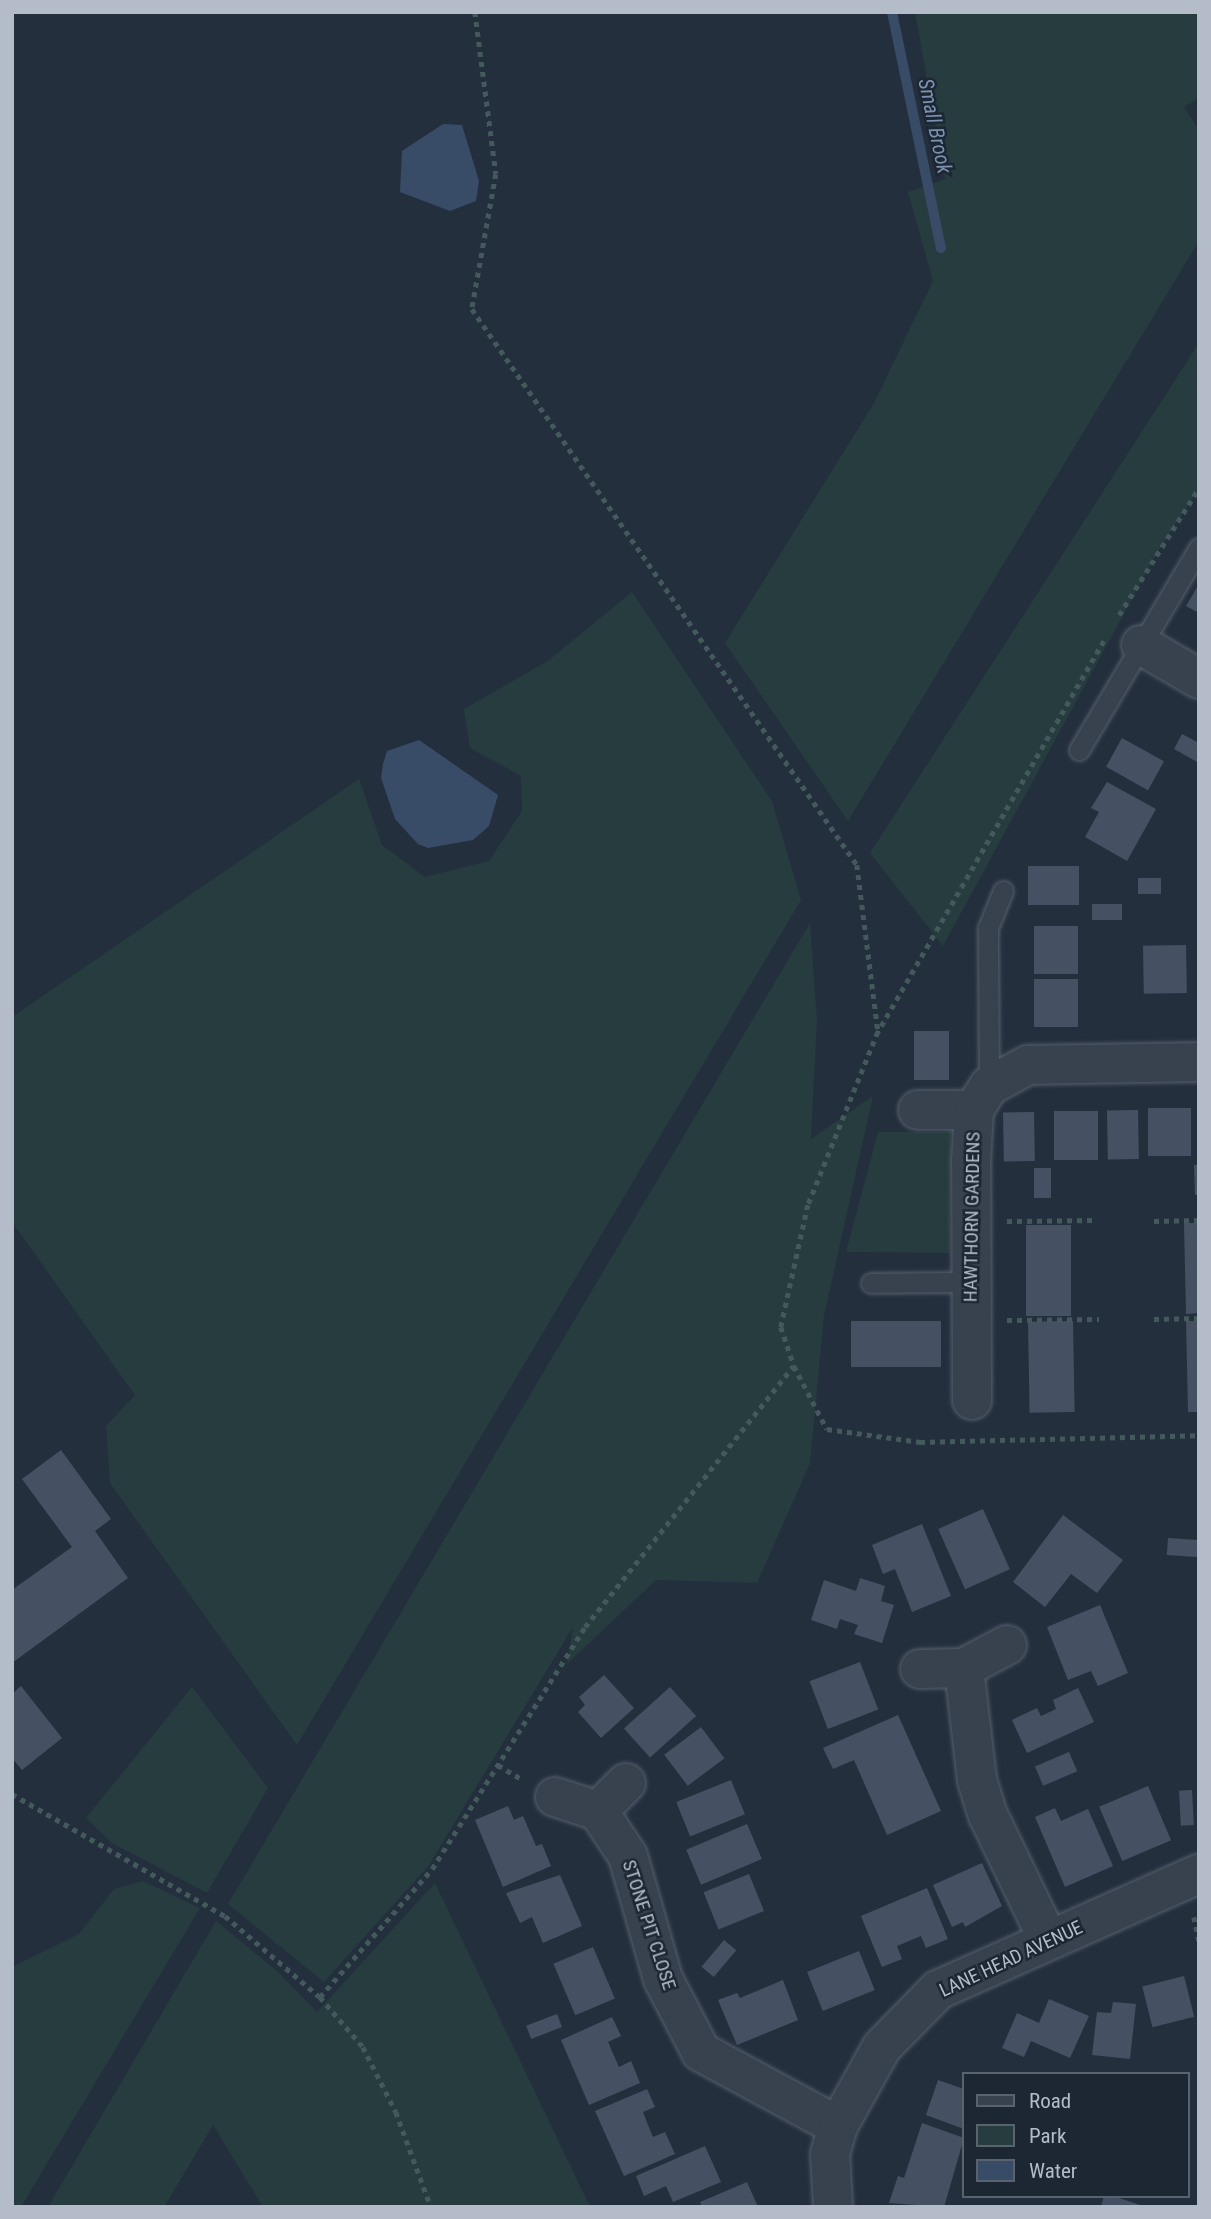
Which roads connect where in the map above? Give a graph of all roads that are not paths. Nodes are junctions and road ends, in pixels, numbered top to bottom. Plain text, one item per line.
1 (1199, 548) edge
2 (1121, 633) junction
3 (1199, 679) edge
4 (1079, 750) dead end
5 (1003, 891) dead end
6 (1199, 1062) edge
7 (982, 1098) junction
8 (918, 1110) dead end
9 (971, 1282) junction
10 (870, 1283) dead end
11 (972, 1400) dead end
12 (1007, 1645) dead end
13 (964, 1668) junction
14 (920, 1670) dead end
15 (626, 1783) dead end
16 (555, 1797) dead end
17 (598, 1811) junction
18 (1199, 1874) edge
19 (1048, 1939) junction
20 (838, 2126) junction
21 (832, 2207) edge

1 - 2 lane
2 - 3 street
2 - 4 lane
5 - 7 lane
6 - 7 street
7 - 8 street
7 - 9 street, HAWTHORN GARDENS
9 - 10 lane
9 - 11 street, HAWTHORN GARDENS
12 - 13 street
13 - 14 street
13 - 19 street
15 - 17 street
16 - 17 street
17 - 20 street, STONE PIT CLOSE
18 - 19 street, LANE HEAD AVENUE
19 - 20 street, LANE HEAD AVENUE
20 - 21 street, LANE HEAD AVENUE

